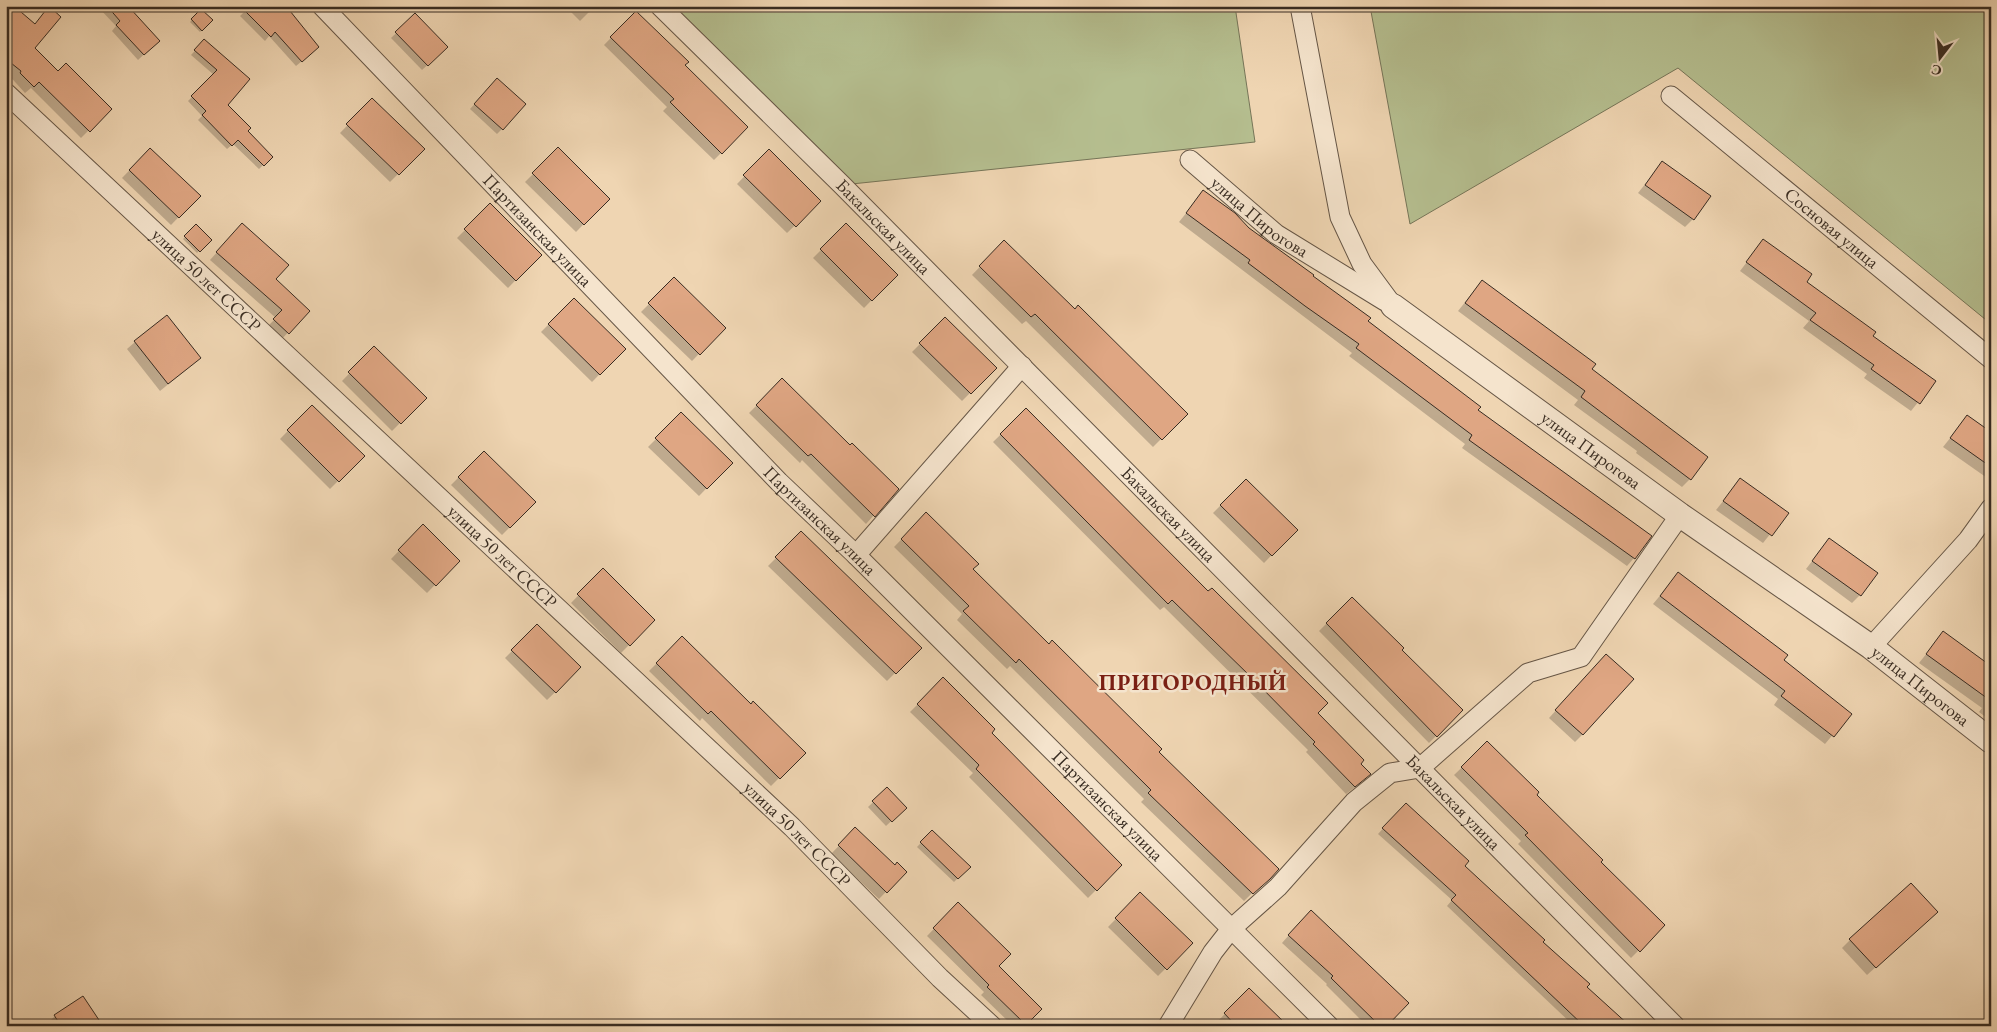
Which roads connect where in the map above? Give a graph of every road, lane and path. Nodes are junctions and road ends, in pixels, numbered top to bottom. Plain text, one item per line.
1 (322, 6) edge
2 (660, 6) edge
3 (1300, 6) edge
4 (6, 93) edge
5 (1671, 96) dead end
6 (1190, 160) dead end
7 (1393, 306) junction
8 (1991, 359) edge
9 (1022, 366) junction
10 (1991, 508) edge
11 (1680, 515) junction
12 (856, 555) junction
13 (1871, 647) junction
14 (1991, 741) edge
15 (1420, 768) junction
16 (1231, 929) junction
17 (992, 1026) edge
18 (1168, 1026) edge
19 (1329, 1026) edge
20 (1674, 1026) edge

1 - 12 street, Партизанская улица
2 - 9 street, Бакальская улица
3 - 7 street
4 - 17 street, улица 50 лет СССР
5 - 8 street, Сосновая улица
6 - 7 street, улица Пирогова
7 - 11 street, улица Пирогова
9 - 12 street
9 - 15 street, Бакальская улица
10 - 13 street
11 - 13 street, улица Пирогова
11 - 15 street
12 - 16 street, Партизанская улица
13 - 14 street, улица Пирогова
15 - 16 street
15 - 20 street, Бакальская улица
16 - 18 street
16 - 19 street, Партизанская улица

